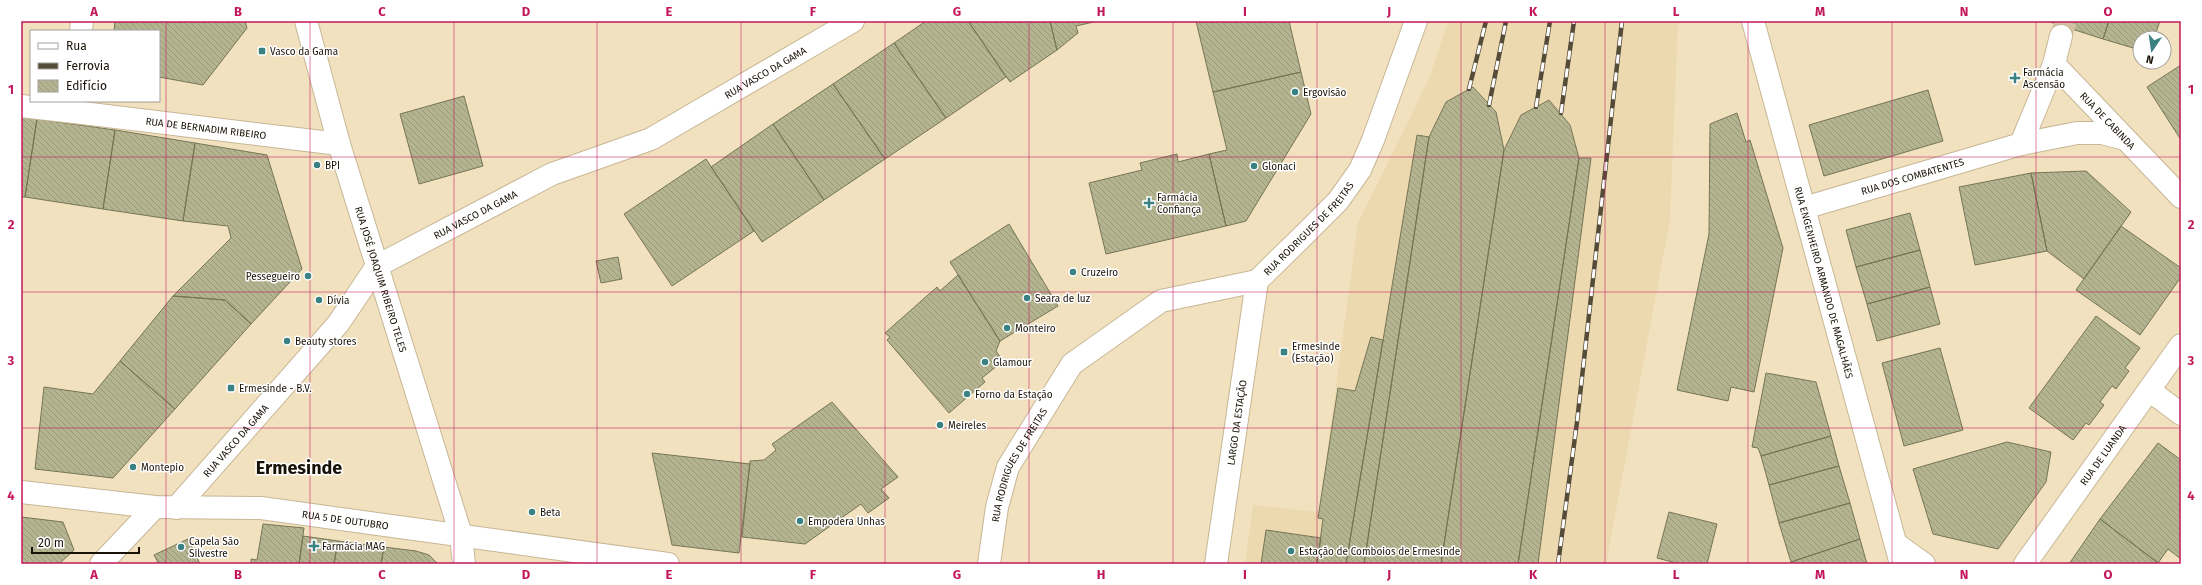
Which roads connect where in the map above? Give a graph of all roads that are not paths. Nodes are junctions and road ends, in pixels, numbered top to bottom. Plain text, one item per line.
1 (306, 21) edge
2 (853, 21) edge
3 (1416, 21) edge
4 (1753, 21) edge
5 (2061, 36) tunnel mouth
6 (2054, 64) junction
7 (21, 106) edge
8 (74, 106) edge
9 (2125, 139) junction
10 (339, 144) junction
11 (2021, 144) junction
12 (2181, 197) edge
13 (1804, 208) junction
14 (377, 266) junction
15 (1257, 281) junction
16 (2181, 345) edge
17 (2149, 390) junction
18 (2181, 414) edge
19 (21, 492) edge
20 (165, 507) junction
21 (461, 535) junction
22 (1898, 554) edge
23 (2024, 562) edge
24 (101, 564) edge
25 (464, 564) edge
26 (668, 564) edge
27 (989, 564) edge
28 (1216, 564) edge
29 (1924, 564) edge

1 - 10 main road, RUA JOSÉ JOAQUIM RIBEIRO TELES
2 - 14 main road, RUA VASCO DA GAMA
3 - 15 main road, RUA RODRIGUES DE FREITAS
4 - 13 main road, RUA ENGENHEIRO ARMANDO DE MAGALHÃES
5 - 6 main road
6 - 9 main road, RUA DE CABINDA
6 - 11 main road
7 - 8 main road, RUA DE BERNADIM RIBEIRO
8 - 10 main road, RUA DE BERNADIM RIBEIRO
9 - 11 main road, RUA DOS COMBATENTES
9 - 12 main road, RUA DE CABINDA
10 - 14 main road, RUA JOSÉ JOAQUIM RIBEIRO TELES
11 - 13 main road, RUA DOS COMBATENTES
13 - 22 main road, RUA ENGENHEIRO ARMANDO DE MAGALHÃES
14 - 20 main road, RUA VASCO DA GAMA
14 - 21 main road, RUA JOSÉ JOAQUIM RIBEIRO TELES
15 - 27 main road, RUA RODRIGUES DE FREITAS
15 - 28 main road, LARGO DA ESTAÇÃO
16 - 17 main road, RUA DE LUANDA
17 - 18 main road
17 - 23 main road, RUA DE LUANDA
19 - 20 main road, RUA 5 DE OUTUBRO
20 - 21 main road, RUA 5 DE OUTUBRO
20 - 24 main road, RUA VASCO DA GAMA
21 - 25 main road, RUA JOSÉ JOAQUIM RIBEIRO TELES
21 - 26 main road, RUA 5 DE OUTUBRO
22 - 29 main road, RUA ENGENHEIRO ARMANDO DE MAGALHÃES

